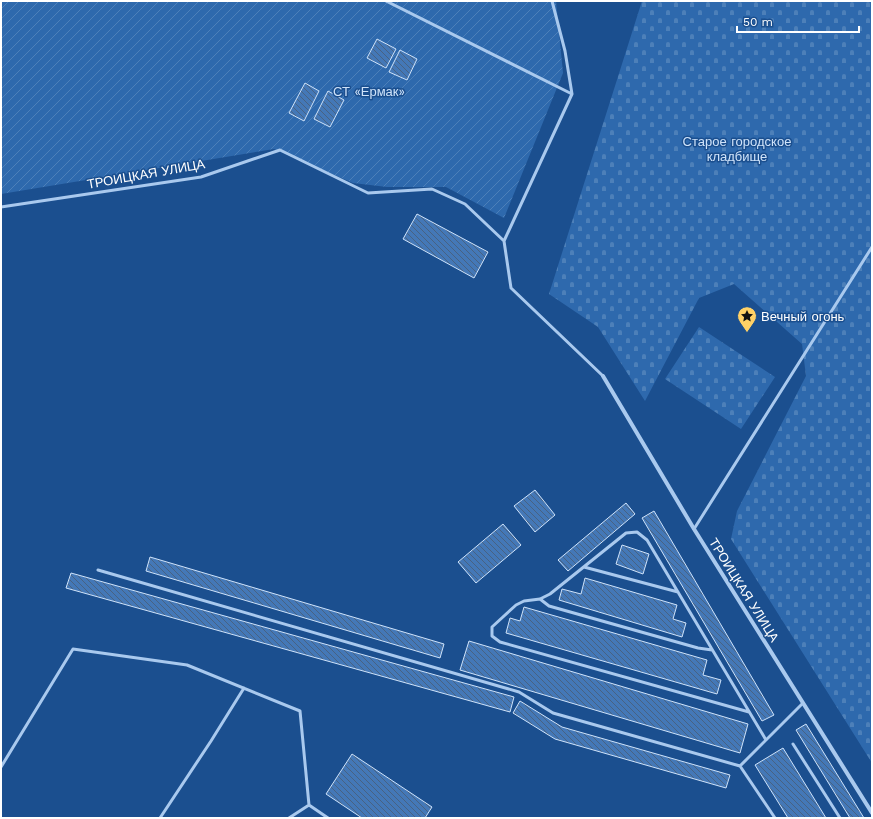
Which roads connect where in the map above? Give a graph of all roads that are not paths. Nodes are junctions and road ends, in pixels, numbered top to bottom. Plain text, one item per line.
1 (386, 1) edge
2 (552, 1) edge
3 (572, 94) junction
4 (1, 208) edge
5 (504, 241) junction
6 (872, 247) edge
7 (604, 376) joint
8 (694, 529) junction
9 (584, 567) junction
10 (98, 570) dead end
11 (678, 592) junction
12 (540, 599) junction
13 (712, 650) junction
14 (244, 688) junction
15 (803, 703) junction
16 (749, 712) junction
17 (766, 740) junction
18 (793, 744) dead end
19 (740, 766) junction
20 (1, 767) edge
21 (310, 805) junction
22 (872, 813) edge
23 (160, 818) edge
24 (289, 818) edge
25 (328, 818) edge
26 (774, 818) edge
27 (840, 818) edge

1 - 3 lane
2 - 3 lane
3 - 5 lane
4 - 5 lane, ТРОИЦКАЯ УЛИЦА
5 - 7 lane
6 - 8 lane
7 - 8 street, ТРОИЦКАЯ УЛИЦА
8 - 15 street, ТРОИЦКАЯ УЛИЦА
9 - 11 lane
9 - 11 lane
9 - 12 lane
10 - 19 lane
11 - 13 lane
12 - 13 lane
12 - 16 lane
13 - 16 lane
14 - 20 lane
14 - 21 lane
14 - 23 lane
15 - 17 lane
15 - 22 street, ТРОИЦКАЯ УЛИЦА
16 - 17 lane
17 - 19 lane
18 - 27 lane
19 - 26 lane
21 - 24 lane
21 - 25 lane

